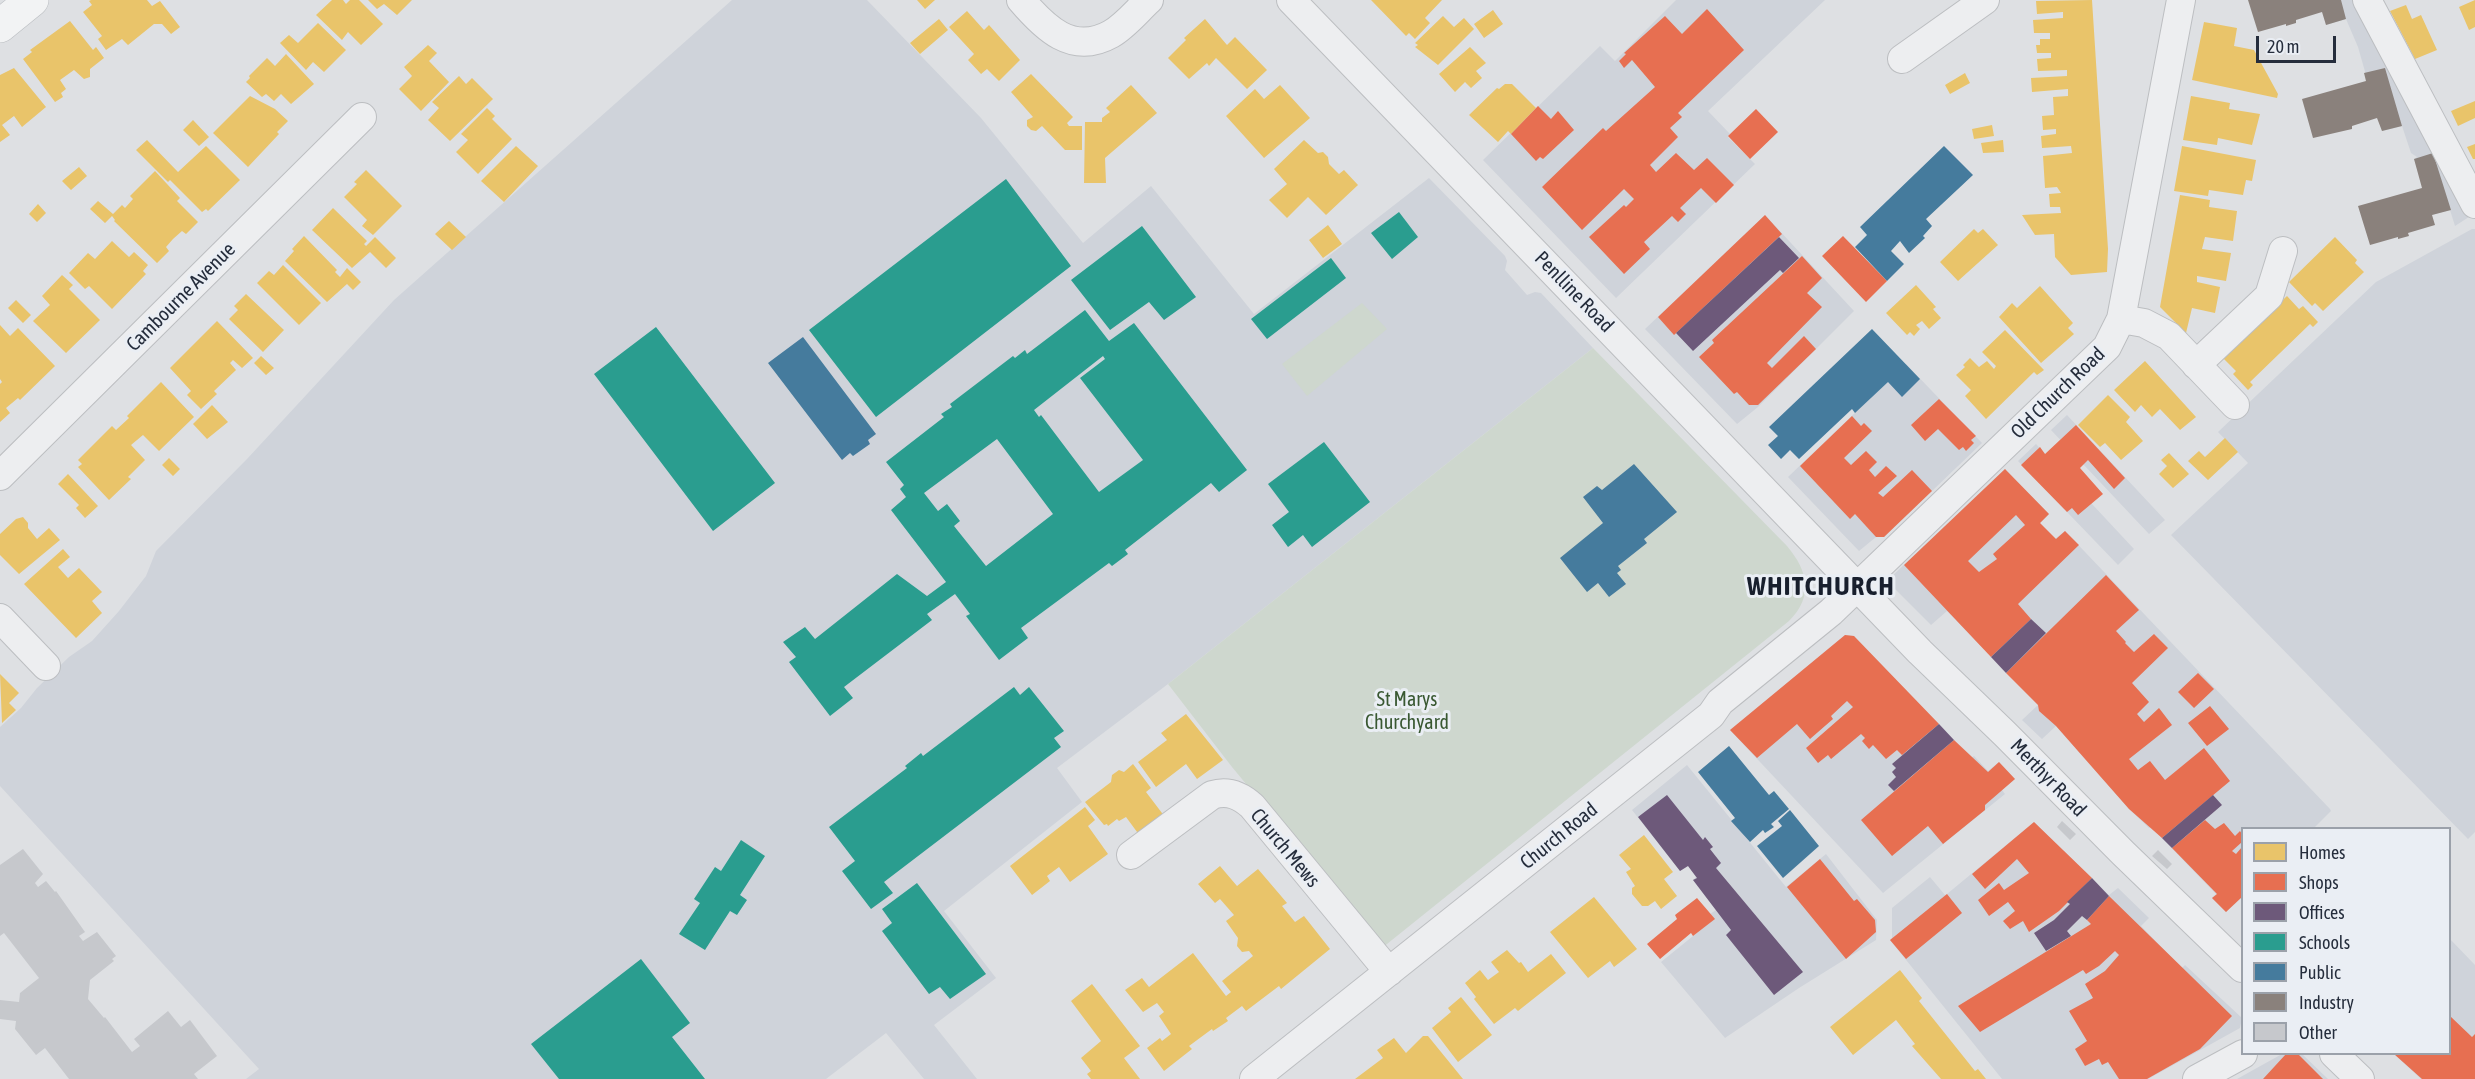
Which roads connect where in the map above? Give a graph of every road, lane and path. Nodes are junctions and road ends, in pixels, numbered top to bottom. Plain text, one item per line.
1 (32, 0) edge
2 (1021, 0) edge
3 (1149, 0) edge
4 (1985, 0) edge
5 (2181, 0) edge
6 (2367, 0) edge
7 (1295, 1) edge
8 (0, 26) edge
9 (1902, 59) dead end
10 (362, 117) dead end
11 (2475, 204) edge
12 (2283, 251) dead end
13 (2121, 319) junction
14 (2196, 365) junction
15 (2235, 405) dead end
16 (0, 476) edge
17 (1856, 586) junction
18 (0, 618) edge
19 (46, 666) dead end
20 (1131, 855) dead end
21 (2241, 967) edge
22 (1389, 972) junction
23 (2241, 1054) edge
24 (2336, 1055) edge
25 (1254, 1079) edge
26 (2197, 1079) edge
27 (2360, 1079) edge

1 - 8 main road
2 - 3 street
4 - 9 street
5 - 13 street, Old Church Road
6 - 11 street
7 - 17 street, Penlline Road
10 - 16 street, Cambourne Avenue
12 - 14 street
13 - 14 street
13 - 17 street, Old Church Road
14 - 15 street
17 - 21 street, Merthyr Road
17 - 22 street, Church Road
18 - 19 street
20 - 22 street, Church Mews
22 - 25 street, Church Road
23 - 26 street
24 - 27 street

